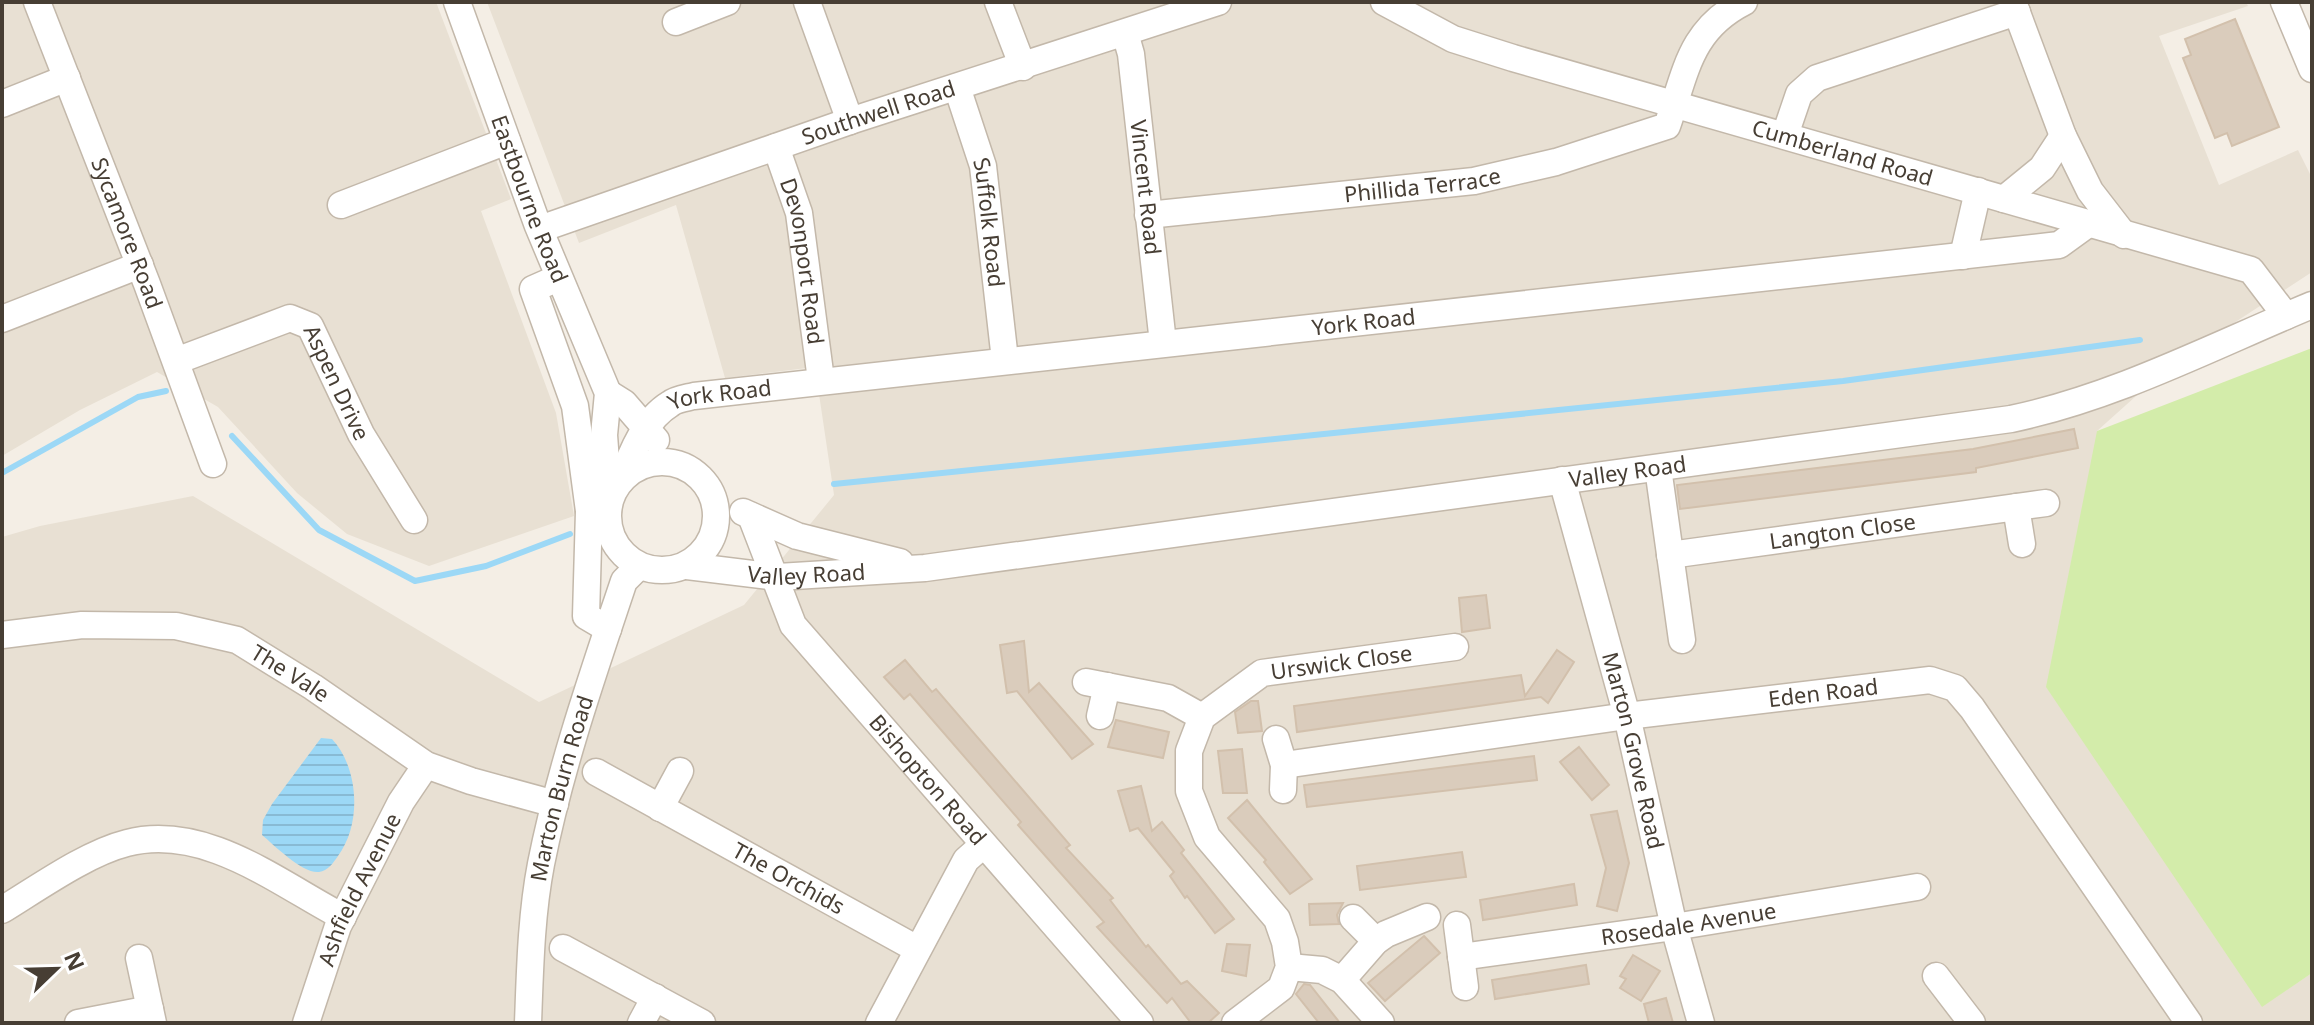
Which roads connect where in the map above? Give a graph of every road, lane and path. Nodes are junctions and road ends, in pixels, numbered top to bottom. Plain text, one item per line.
1 (37, 2) edge
2 (457, 2) edge
3 (727, 2) edge
4 (807, 2) edge
5 (998, 2) edge
6 (1218, 2) edge
7 (1384, 2) edge
8 (1744, 2) edge
9 (2284, 2) edge
10 (2015, 7) edge
11 (1171, 9) edge
12 (676, 22) dead end
13 (1125, 33) junction
14 (1023, 67) junction
15 (2312, 69) edge
16 (67, 78) junction
17 (957, 87) junction
18 (1675, 103) junction
19 (2, 104) edge
20 (850, 121) junction
21 (1785, 135) junction
22 (2063, 136) junction
23 (507, 141) junction
24 (776, 147) junction
25 (1978, 191) junction
26 (2004, 199) junction
27 (341, 205) dead end
28 (1148, 215) junction
29 (2088, 224) junction
30 (540, 229) junction
31 (2124, 235) junction
32 (1963, 256) junction
33 (140, 265) junction
34 (558, 278) junction
35 (2312, 305) edge
36 (2286, 316) junction
37 (2, 319) edge
38 (1163, 343) junction
39 (1005, 360) junction
40 (176, 361) junction
41 (821, 380) junction
42 (608, 393) junction
43 (647, 428) junction
44 (675, 463) junction
45 (213, 464) dead end
46 (1658, 468) junction
47 (1562, 480) junction
48 (715, 499) junction
49 (607, 501) junction
50 (2046, 503) dead end
51 (2016, 507) junction
52 (751, 516) junction
53 (414, 520) dead end
54 (2022, 544) dead end
55 (1670, 555) junction
56 (639, 566) junction
57 (687, 566) junction
58 (925, 568) junction
59 (776, 576) junction
60 (608, 629) junction
61 (2, 635) edge
62 (1682, 640) dead end
63 (1455, 647) dead end
64 (1100, 716) dead end
65 (1627, 716) junction
66 (1202, 717) junction
67 (1276, 739) dead end
68 (426, 765) junction
69 (680, 771) dead end
70 (596, 772) dead end
71 (555, 804) junction
72 (660, 808) junction
73 (983, 845) junction
74 (1917, 887) dead end
75 (2, 910) edge
76 (343, 917) junction
77 (1427, 917) dead end
78 (1353, 918) dead end
79 (1457, 925) dead end
80 (1674, 927) junction
81 (1376, 941) junction
82 (563, 948) dead end
83 (917, 949) junction
84 (1461, 957) junction
85 (139, 958) dead end
86 (1289, 967) junction
87 (1936, 976) dead end
88 (1342, 980) junction
89 (1465, 987) dead end
90 (655, 997) junction
91 (151, 1016) edge
92 (890, 1019) edge
93 (1970, 1022) edge
94 (78, 1023) edge
95 (306, 1023) edge
96 (528, 1023) edge
97 (641, 1023) edge
98 (702, 1023) edge
99 (1140, 1023) edge
100 (1235, 1023) edge
101 (1381, 1023) edge
102 (1701, 1023) edge
103 (2189, 1023) edge

1 - 16 street, Sycamore Road
2 - 23 street, Eastbourne Road
3 - 12 street
4 - 20 street
5 - 14 street
6 - 11 street, Southwell Road
7 - 18 street, Cumberland Road
8 - 18 street
9 - 15 street
10 - 21 street
10 - 22 street
11 - 13 street, Southwell Road
13 - 14 street, Southwell Road
13 - 28 street, Vincent Road
14 - 17 street, Southwell Road
16 - 19 street
16 - 33 street, Sycamore Road
17 - 20 street, Southwell Road
17 - 39 street, Suffolk Road
18 - 21 street, Cumberland Road
18 - 28 street, Phillida Terrace
20 - 24 street, Southwell Road
21 - 25 street, Cumberland Road
22 - 26 street
22 - 31 street
23 - 27 street
23 - 30 street, Eastbourne Road
24 - 30 street, Southwell Road
24 - 41 street, Devonport Road
25 - 26 street, Cumberland Road
25 - 32 street
26 - 29 street, Cumberland Road
28 - 38 street, Vincent Road
29 - 31 street, Cumberland Road
29 - 32 street, York Road
30 - 34 street, Eastbourne Road
31 - 36 street, Cumberland Road
32 - 38 street, York Road
33 - 37 street
33 - 40 street, Sycamore Road
34 - 42 street, Eastbourne Road
34 - 49 street
35 - 36 street, Valley Road
36 - 46 street, Valley Road
38 - 39 street, York Road
39 - 41 street, York Road
40 - 45 street, Sycamore Road
40 - 53 street, Aspen Drive
41 - 43 street, York Road
42 - 43 street
42 - 49 street
43 - 44 street
43 - 49 street, York Road
44 - 48 street
44 - 49 street
46 - 47 street, Valley Road
46 - 55 street
47 - 58 street, Valley Road
47 - 65 street, Marton Grove Road
48 - 52 street, Valley Road
48 - 57 street
49 - 56 street
49 - 60 street
50 - 51 street, Langton Close
51 - 54 street
51 - 55 street, Langton Close
52 - 58 street, Valley Road
52 - 59 street, Bishopton Road
55 - 62 street
56 - 57 street
56 - 60 street, Marton Burn Road
57 - 59 street, Valley Road
58 - 59 street, Valley Road
59 - 73 street, Bishopton Road
60 - 71 street, Marton Burn Road
61 - 68 street, The Vale
63 - 66 street, Urswick Close
64 - 66 street
65 - 67 street, Eden Road
65 - 80 street, Marton Grove Road
65 - 103 street, Eden Road
66 - 86 street
68 - 71 street, The Vale
68 - 76 street, Ashfield Avenue
69 - 72 street
70 - 72 street, The Orchids
71 - 96 street, Marton Burn Road
72 - 83 street, The Orchids
73 - 83 street
73 - 99 street, Bishopton Road
74 - 80 street, Rosedale Avenue
75 - 76 street
76 - 95 street, Ashfield Avenue
77 - 81 street
78 - 81 street
79 - 84 street
80 - 84 street, Rosedale Avenue
80 - 102 street, Marton Grove Road
81 - 88 street
82 - 90 street
83 - 92 street
84 - 89 street
85 - 91 street
86 - 88 street
86 - 100 street
87 - 93 street
88 - 101 street
90 - 97 street
90 - 98 street
91 - 94 street

